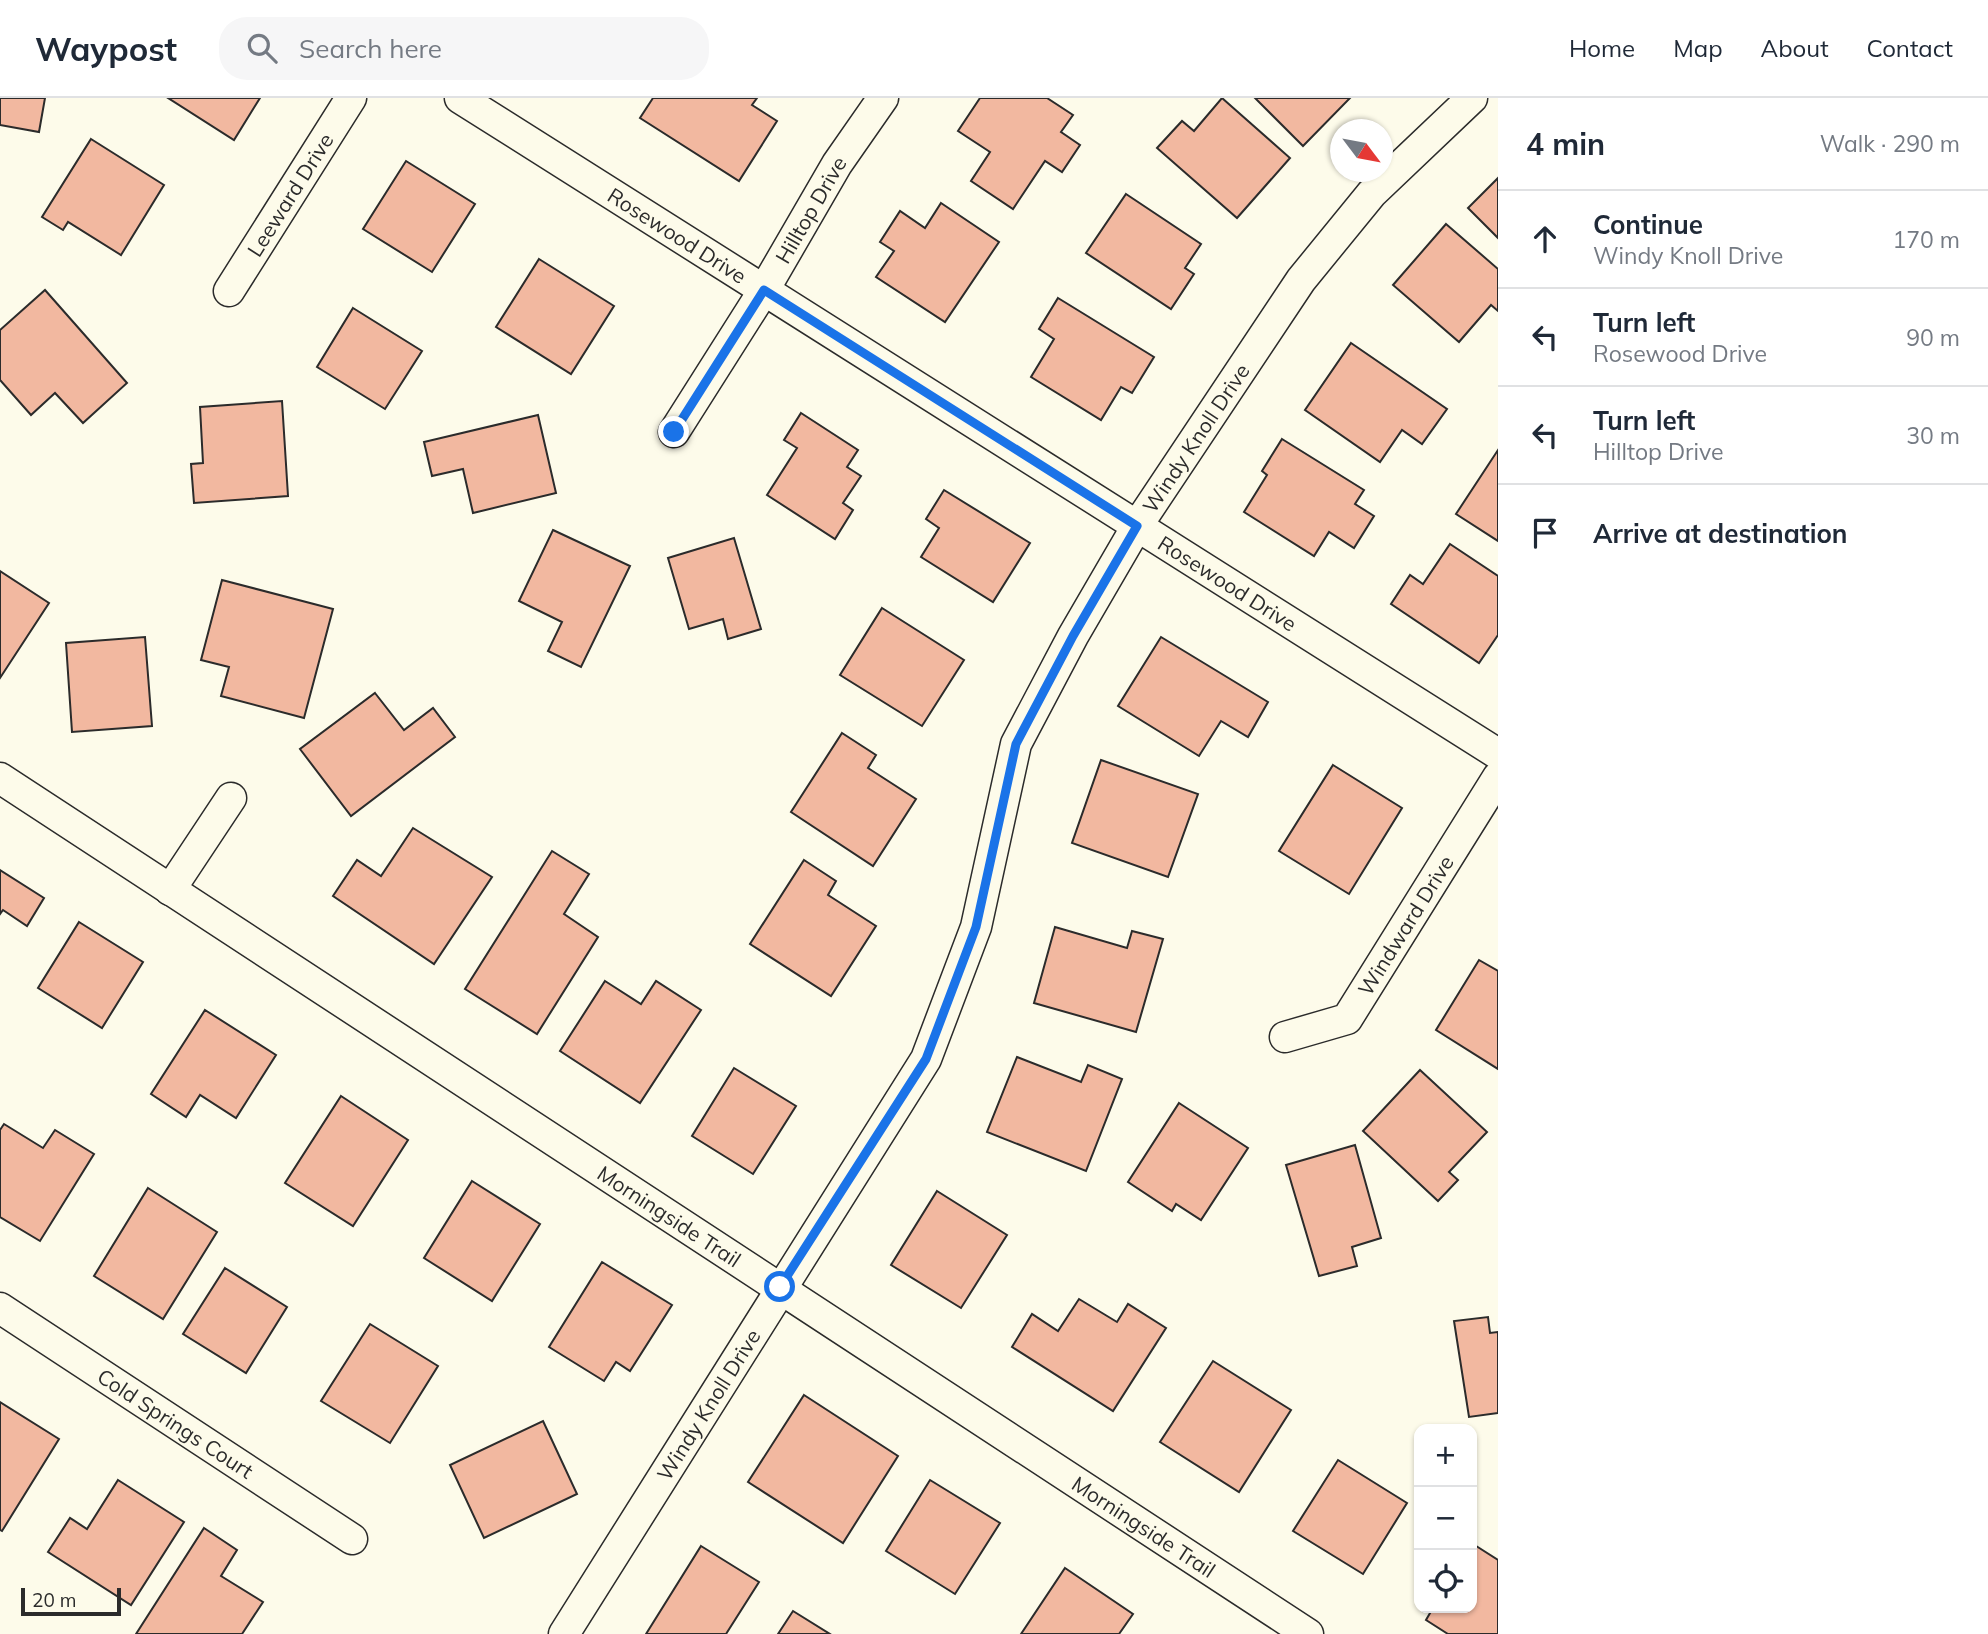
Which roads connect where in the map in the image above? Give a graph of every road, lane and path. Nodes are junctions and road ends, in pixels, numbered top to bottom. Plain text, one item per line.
1 (351, 98) edge
2 (460, 98) edge
3 (883, 98) edge
4 (1472, 98) edge
5 (764, 290) junction
6 (229, 291) dead end
7 (674, 432) dead end
8 (1137, 526) junction
9 (1498, 754) edge
10 (1498, 777) edge
11 (0, 778) edge
12 (231, 798) dead end
13 (170, 890) junction
14 (1285, 1037) dead end
15 (780, 1287) junction
16 (0, 1308) edge
17 (352, 1539) dead end
18 (564, 1634) edge
19 (1308, 1634) edge

1 - 6 street, Leeward Drive
2 - 5 street, Rosewood Drive
3 - 5 street, Hilltop Drive
4 - 8 street, Windy Knoll Drive
5 - 7 street, Hilltop Drive
5 - 8 street, Rosewood Drive
8 - 9 street, Rosewood Drive
8 - 15 street, Windy Knoll Drive
10 - 14 street, Windward Drive
11 - 13 street, Morningside Trail
12 - 13 street
13 - 15 street, Morningside Trail
15 - 18 street, Windy Knoll Drive
15 - 19 street, Morningside Trail
16 - 17 street, Cold Springs Court

